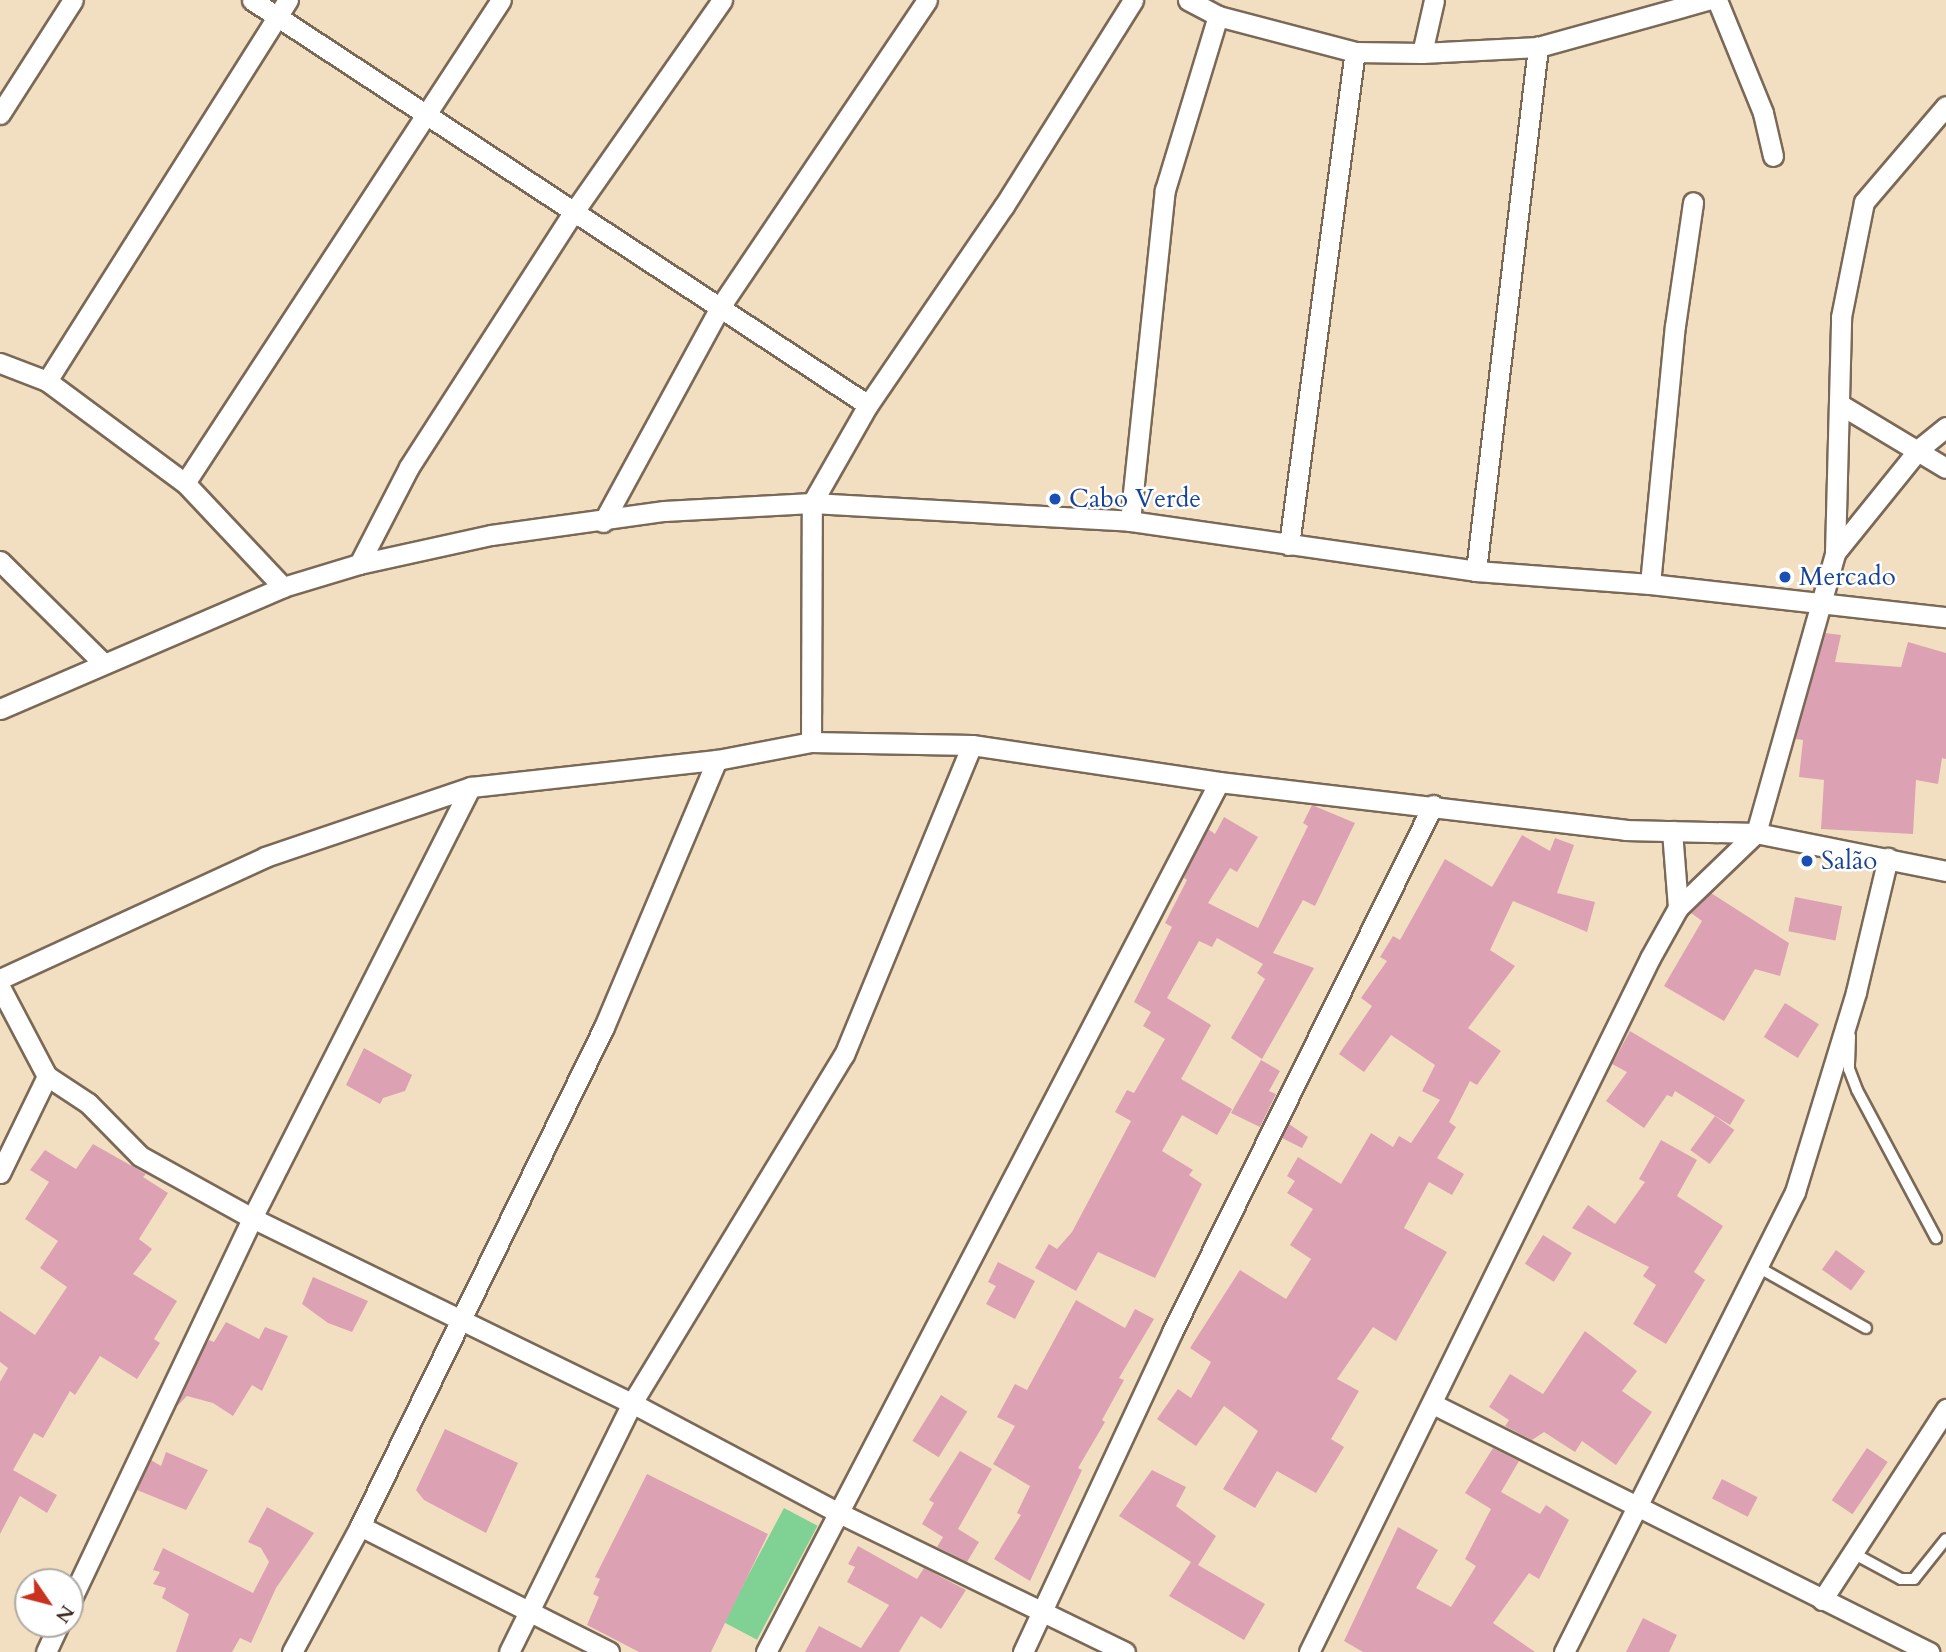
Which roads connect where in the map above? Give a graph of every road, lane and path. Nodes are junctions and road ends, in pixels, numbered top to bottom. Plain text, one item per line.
1 (73, 0) edge
2 (253, 0) edge
3 (288, 0) edge
4 (501, 0) edge
5 (722, 0) edge
6 (927, 0) edge
7 (1133, 0) edge
8 (1188, 0) edge
9 (1434, 0) edge
10 (1708, 0) edge
11 (1717, 0) edge
12 (1218, 16) junction
13 (276, 17) junction
14 (1538, 47) junction
15 (1355, 52) junction
16 (1422, 53) junction
17 (1946, 106) edge
18 (0, 114) edge
19 (425, 116) junction
20 (1773, 156) dead end
21 (1693, 202) dead end
22 (573, 213) junction
23 (720, 307) junction
24 (0, 363) edge
25 (47, 381) junction
26 (868, 405) junction
27 (1841, 405) junction
28 (1946, 427) edge
29 (1919, 449) junction
30 (1946, 468) edge
31 (185, 483) junction
32 (812, 503) junction
33 (1130, 521) junction
34 (603, 522) junction
35 (1289, 545) junction
36 (1835, 553) junction
37 (0, 561) edge
38 (359, 564) junction
39 (1476, 571) junction
40 (1650, 584) junction
41 (283, 587) junction
42 (1822, 605) junction
43 (1946, 617) edge
44 (103, 663) junction
45 (0, 709) edge
46 (811, 742) junction
47 (972, 745) junction
48 (717, 761) junction
49 (1219, 782) junction
50 (471, 787) junction
51 (1433, 806) junction
52 (1672, 831) junction
53 (1756, 833) junction
54 (1888, 858) junction
55 (1946, 871) edge
56 (1678, 908) junction
57 (0, 979) edge
58 (0, 987) edge
59 (1856, 992) junction
60 (47, 1076) junction
61 (0, 1173) edge
62 (252, 1218) junction
63 (1936, 1238) dead end
64 (1758, 1267) junction
65 (460, 1318) junction
66 (1866, 1328) dead end
67 (632, 1403) junction
68 (1433, 1404) junction
69 (1946, 1409) edge
70 (1639, 1504) junction
71 (837, 1512) junction
72 (359, 1526) junction
73 (1946, 1539) edge
74 (1851, 1552) junction
75 (84, 1572) edge
76 (1822, 1600) junction
77 (1043, 1610) junction
78 (528, 1611) junction
79 (292, 1652) edge
80 (509, 1652) edge
81 (609, 1652) edge
82 (766, 1652) edge
83 (1023, 1652) edge
84 (1125, 1652) edge
85 (1308, 1652) edge
86 (1564, 1652) edge
87 (1929, 1652) edge

1 - 18 street
2 - 13 street
3 - 13 street
4 - 19 street
5 - 22 street
6 - 23 street
7 - 26 street
8 - 12 street
9 - 16 street
10 - 14 street
11 - 20 street
12 - 15 street
12 - 33 street
13 - 19 street
13 - 25 street
14 - 16 street
14 - 39 street
15 - 16 street
15 - 35 street
17 - 27 street
19 - 22 street
19 - 31 street
21 - 40 street
22 - 23 street
22 - 38 street
23 - 26 street
23 - 34 street
24 - 25 street
25 - 31 street
26 - 32 street
27 - 29 street
27 - 36 street
28 - 29 street
29 - 30 street
29 - 36 street
31 - 41 street
32 - 33 street
32 - 34 street
32 - 46 street
33 - 35 street
34 - 38 street
35 - 39 street
36 - 42 street
37 - 44 street
38 - 41 street
39 - 40 street
40 - 42 street
41 - 44 street
42 - 43 street
42 - 53 street
44 - 45 street
46 - 47 street
46 - 48 street
47 - 49 street
47 - 67 street
48 - 50 street
48 - 65 street
49 - 51 street
49 - 71 street
50 - 57 street
50 - 62 street
51 - 52 street
51 - 77 street
52 - 53 street
52 - 56 street
53 - 54 street
53 - 56 street
54 - 55 street
54 - 59 street
56 - 68 street
58 - 60 street
59 - 63 lane
59 - 64 street
60 - 61 street
60 - 62 street
62 - 65 street
62 - 75 street
64 - 66 lane
64 - 70 street
65 - 67 street
65 - 72 street
67 - 71 street
67 - 78 street
68 - 70 street
68 - 85 street
69 - 74 street
70 - 76 street
70 - 86 street
71 - 77 street
71 - 82 street
72 - 78 street
72 - 79 street
73 - 74 lane
74 - 76 street
76 - 87 street
77 - 83 street
77 - 84 street
78 - 80 street
78 - 81 street

